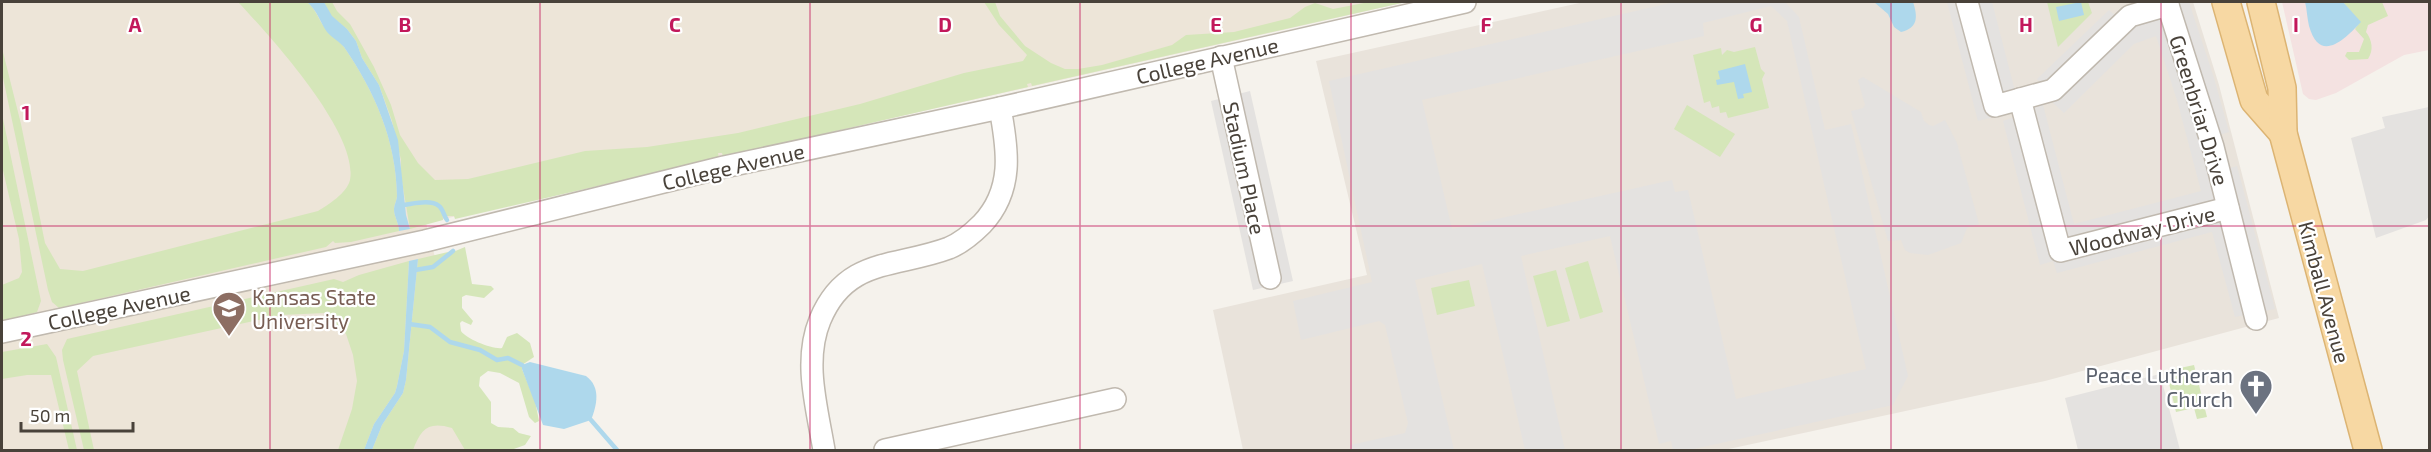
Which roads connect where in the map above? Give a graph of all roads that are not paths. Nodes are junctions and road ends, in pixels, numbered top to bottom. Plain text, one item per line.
1 (1465, 2) edge
2 (1968, 2) edge
3 (2226, 2) edge
4 (2261, 2) edge
5 (2168, 3) edge
6 (1221, 57) junction
7 (2020, 99) junction
8 (1000, 108) junction
9 (2283, 133) junction
10 (2228, 208) junction
11 (1270, 278) dead end
12 (2256, 320) dead end
13 (2, 332) edge
14 (1115, 399) dead end
15 (824, 450) edge
16 (885, 450) edge
17 (2368, 450) edge

1 - 6 street, College Avenue
2 - 7 street
3 - 9 main road, Kimball Avenue
4 - 9 main road, Kimball Avenue
5 - 7 street, Greenbriar Drive
5 - 10 street, Greenbriar Drive
6 - 8 street, College Avenue
6 - 11 street, Stadium Place
7 - 10 street, Woodway Drive
8 - 13 street, College Avenue
8 - 15 street
9 - 17 main road, Kimball Avenue
10 - 12 street, Greenbriar Drive
14 - 16 street

